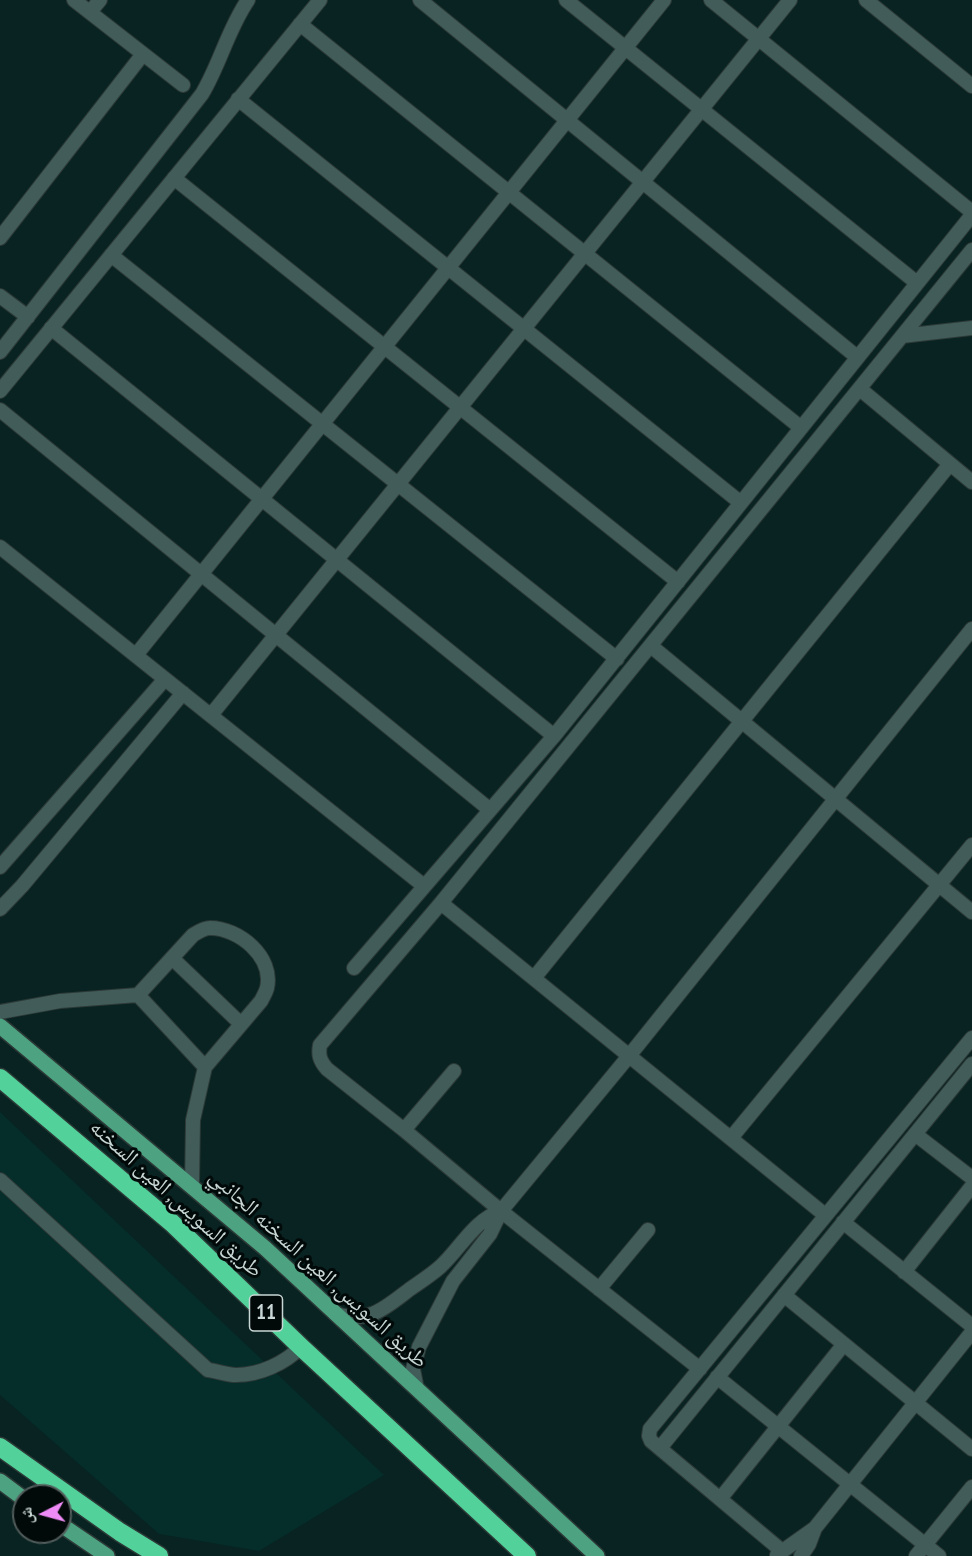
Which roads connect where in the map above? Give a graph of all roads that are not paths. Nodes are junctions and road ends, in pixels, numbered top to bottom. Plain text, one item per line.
1 (74, 0) edge
2 (100, 0) edge
3 (248, 0) edge
4 (320, 0) edge
5 (420, 0) edge
6 (566, 0) edge
7 (664, 0) edge
8 (711, 0) edge
9 (790, 0) edge
10 (866, 0) edge
11 (90, 12) junction
12 (300, 24) junction
13 (759, 39) junction
14 (625, 48) junction
15 (143, 54) junction
16 (183, 85) dead end
17 (972, 86) edge
18 (238, 99) junction
19 (702, 109) junction
20 (567, 120) junction
21 (174, 177) junction
22 (643, 182) junction
23 (509, 192) junction
24 (972, 213) edge
25 (0, 238) edge
26 (972, 250) edge
27 (585, 254) junction
28 (111, 255) junction
29 (448, 267) junction
30 (917, 284) junction
31 (0, 296) edge
32 (28, 317) junction
33 (51, 328) junction
34 (972, 328) edge
35 (524, 329) junction
36 (902, 336) junction
37 (384, 346) junction
38 (0, 352) edge
39 (857, 357) junction
40 (860, 389) junction
41 (0, 391) edge
42 (460, 408) junction
43 (0, 410) edge
44 (322, 423) junction
45 (800, 427) junction
46 (961, 469) edge
47 (972, 482) edge
48 (398, 484) junction
49 (261, 499) junction
50 (741, 503) junction
51 (0, 547) edge
52 (337, 560) junction
53 (201, 574) junction
54 (678, 582) junction
55 (972, 629) edge
56 (276, 635) junction
57 (651, 646) junction
58 (136, 655) junction
59 (617, 659) junction
60 (165, 679) junction
61 (183, 693) junction
62 (146, 700) junction
63 (165, 715) junction
64 (211, 716) junction
65 (742, 722) junction
66 (554, 736) junction
67 (836, 799) junction
68 (489, 809) junction
69 (41, 820) junction
70 (62, 837) junction
71 (972, 845) edge
72 (0, 867) edge
73 (424, 886) junction
74 (940, 886) junction
75 (2, 902) edge
76 (441, 903) junction
77 (972, 912) edge
78 (172, 958) junction
79 (354, 968) dead end
80 (534, 978) junction
81 (138, 995) junction
82 (0, 1012) edge
83 (242, 1024) junction
84 (0, 1026) edge
85 (972, 1038) edge
86 (629, 1056) junction
87 (972, 1064) edge
88 (205, 1067) junction
89 (454, 1071) dead end
90 (0, 1078) edge
91 (404, 1130) junction
92 (915, 1134) junction
93 (731, 1138) junction
94 (972, 1178) edge
95 (0, 1180) edge
96 (192, 1185) junction
97 (972, 1186) edge
98 (501, 1212) junction
99 (825, 1215) junction
100 (843, 1222) junction
101 (648, 1230) dead end
102 (453, 1253) junction
103 (467, 1264) junction
104 (904, 1272) junction
105 (428, 1276) junction
106 (599, 1289) junction
107 (448, 1291) junction
108 (784, 1295) junction
109 (335, 1314) junction
110 (972, 1326) edge
111 (972, 1332) edge
112 (844, 1344) junction
113 (301, 1347) junction
114 (700, 1369) junction
115 (717, 1377) junction
116 (417, 1389) junction
117 (915, 1402) junction
118 (778, 1426) junction
119 (0, 1447) edge
120 (660, 1448) junction
121 (972, 1449) edge
122 (849, 1484) junction
123 (972, 1487) edge
124 (720, 1498) junction
125 (815, 1528) junction
126 (72, 1532) edge
127 (921, 1551) edge
128 (779, 1553) edge
129 (107, 1556) edge
130 (159, 1556) edge
131 (527, 1556) edge
132 (597, 1556) edge
133 (801, 1556) edge
134 (939, 1556) edge

1 - 11 street
2 - 11 street
3 - 32 street
4 - 12 street
5 - 20 street
6 - 14 street
7 - 14 street
8 - 13 street
9 - 13 street
10 - 17 street
11 - 15 street
12 - 18 street
12 - 23 street
13 - 19 street
13 - 24 street
14 - 19 street
14 - 20 street
15 - 16 street
15 - 25 street
18 - 21 street
18 - 29 street
19 - 22 street
19 - 30 street
20 - 22 street
20 - 23 street
21 - 28 street
21 - 37 street
22 - 27 street
22 - 39 street
23 - 27 street
23 - 29 street
24 - 30 street
26 - 36 street
27 - 35 street
27 - 45 street
28 - 33 street
28 - 44 street
29 - 35 street
29 - 37 street
30 - 39 street
31 - 32 street
32 - 38 street
33 - 41 street
33 - 49 street
34 - 36 street
35 - 42 street
35 - 50 street
36 - 40 street
37 - 42 street
37 - 44 street
39 - 45 street
40 - 46 street
40 - 57 street
42 - 48 street
42 - 54 street
43 - 53 street
44 - 48 street
44 - 49 street
45 - 50 street
46 - 47 street
46 - 65 street
48 - 52 street
48 - 59 street
49 - 52 street
49 - 53 street
50 - 54 street
51 - 58 street
52 - 56 street
52 - 66 street
53 - 56 street
53 - 58 street
54 - 59 street
55 - 67 street
56 - 64 street
56 - 68 street
57 - 65 street
57 - 76 street
58 - 60 street
59 - 66 street
60 - 61 street
60 - 62 street
61 - 63 street
61 - 64 street
62 - 63 street
62 - 69 street
63 - 70 street
64 - 73 street
65 - 67 street
65 - 80 street
66 - 68 street
67 - 74 street
67 - 86 street
68 - 73 street
69 - 70 street
69 - 72 street
70 - 75 street
71 - 74 street
73 - 79 street
74 - 77 street
74 - 93 street
76 - 80 street
76 - 91 street
78 - 81 street
78 - 83 street
78 - 83 street
80 - 86 street
81 - 82 street
81 - 88 street
83 - 88 street
84 - 96 main road, طريق السويس, العين السخنه الجانبي
85 - 99 street
86 - 93 street
86 - 98 street
87 - 92 street
88 - 96 street
89 - 91 street
90 - 113 highway, طريق السويس, العين السخنه / 11
91 - 98 street
92 - 94 street
92 - 100 street
93 - 99 street
95 - 113 street
96 - 109 main road, طريق السويس, العين السخنه الجانبي
97 - 104 street
98 - 102 street
98 - 103 street
98 - 106 street
99 - 114 street
100 - 104 street
100 - 108 street
101 - 106 street
102 - 103 street
102 - 105 street
103 - 107 street
104 - 110 street
105 - 107 street
105 - 109 street
106 - 114 street
107 - 116 street
108 - 112 street
108 - 115 street
109 - 116 main road, طريق السويس, العين السخنه الجانبي
111 - 117 street
112 - 117 street
112 - 118 street
113 - 131 highway, طريق السويس, العين السخنه / 11
114 - 120 street
115 - 118 street
115 - 120 street
116 - 132 main road, طريق السويس, العين السخنه الجانبي
117 - 121 street
117 - 122 street
118 - 122 street
118 - 124 street
119 - 130 highway
120 - 124 street
122 - 125 street
122 - 127 street
123 - 127 street
124 - 128 street
125 - 128 street
125 - 133 street
126 - 129 main road
127 - 134 street

